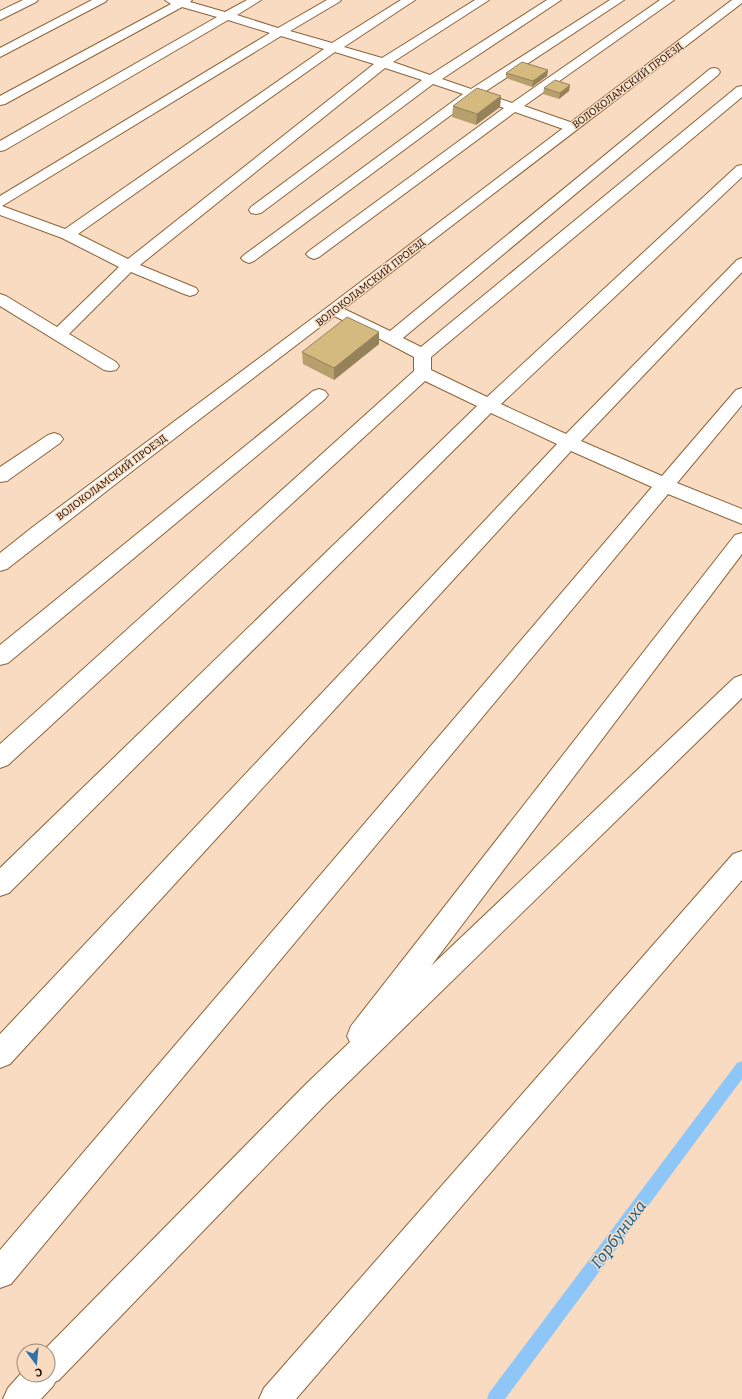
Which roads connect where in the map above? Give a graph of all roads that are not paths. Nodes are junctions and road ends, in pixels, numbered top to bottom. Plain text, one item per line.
1 (32, 0) edge
2 (101, 0) edge
3 (254, 0) edge
4 (335, 0) edge
5 (409, 0) edge
6 (483, 0) edge
7 (555, 0) edge
8 (618, 0) edge
9 (668, 0) edge
10 (739, 0) edge
11 (179, 1) edge
12 (0, 16) edge
13 (226, 16) junction
14 (279, 32) junction
15 (333, 48) junction
16 (0, 53) edge
17 (383, 63) junction
18 (714, 72) dead end
19 (431, 80) junction
20 (742, 90) edge
21 (472, 94) junction
22 (0, 101) edge
23 (513, 108) junction
24 (571, 127) junction
25 (0, 147) edge
26 (742, 169) edge
27 (0, 202) edge
28 (0, 210) edge
29 (256, 210) dead end
30 (67, 235) junction
31 (314, 254) dead end
32 (249, 258) dead end
33 (742, 263) edge
34 (129, 266) junction
35 (190, 291) dead end
36 (0, 300) edge
37 (334, 310) junction
38 (59, 334) junction
39 (392, 338) junction
40 (423, 364) junction
41 (110, 366) dead end
42 (742, 394) edge
43 (319, 395) dead end
44 (489, 405) junction
45 (54, 439) dead end
46 (568, 443) junction
47 (0, 476) edge
48 (665, 487) junction
49 (742, 517) edge
50 (742, 540) edge
51 (0, 564) edge
52 (0, 657) edge
53 (742, 684) edge
54 (0, 758) edge
55 (742, 862) edge
56 (0, 885) edge
57 (0, 1054) edge
58 (316, 1094) junction
59 (0, 1273) edge
60 (56, 1361) edge
61 (34, 1383) edge
62 (19, 1399) edge
63 (275, 1399) edge

1 - 12 street
2 - 16 street
3 - 13 street
4 - 14 street
5 - 15 street
6 - 17 street
7 - 19 street
8 - 21 street
9 - 23 street
10 - 24 street, ВОЛОКОЛАМСКИЙ ПРОЕЗД
11 - 13 street
11 - 22 street
13 - 14 street
13 - 25 street
14 - 15 street
14 - 27 street
15 - 17 street
15 - 30 street
17 - 19 street
17 - 34 street
18 - 39 street
19 - 21 street
19 - 29 street
20 - 40 street
21 - 23 street
21 - 32 street
23 - 24 street
23 - 31 street
24 - 37 street, ВОЛОКОЛАМСКИЙ ПРОЕЗД
26 - 44 street
28 - 30 street
30 - 34 street
33 - 46 street
34 - 35 street
34 - 38 street
36 - 38 street
37 - 39 street
37 - 51 street, ВОЛОКОЛАМСКИЙ ПРОЕЗД
38 - 41 street
39 - 40 street
40 - 44 street
40 - 54 street
42 - 48 street
43 - 52 street
44 - 46 street
44 - 56 street
45 - 47 street
46 - 48 street
46 - 57 street
48 - 49 street
48 - 59 street
50 - 58 street
53 - 58 street
55 - 63 street
58 - 60 street
61 - 62 street

